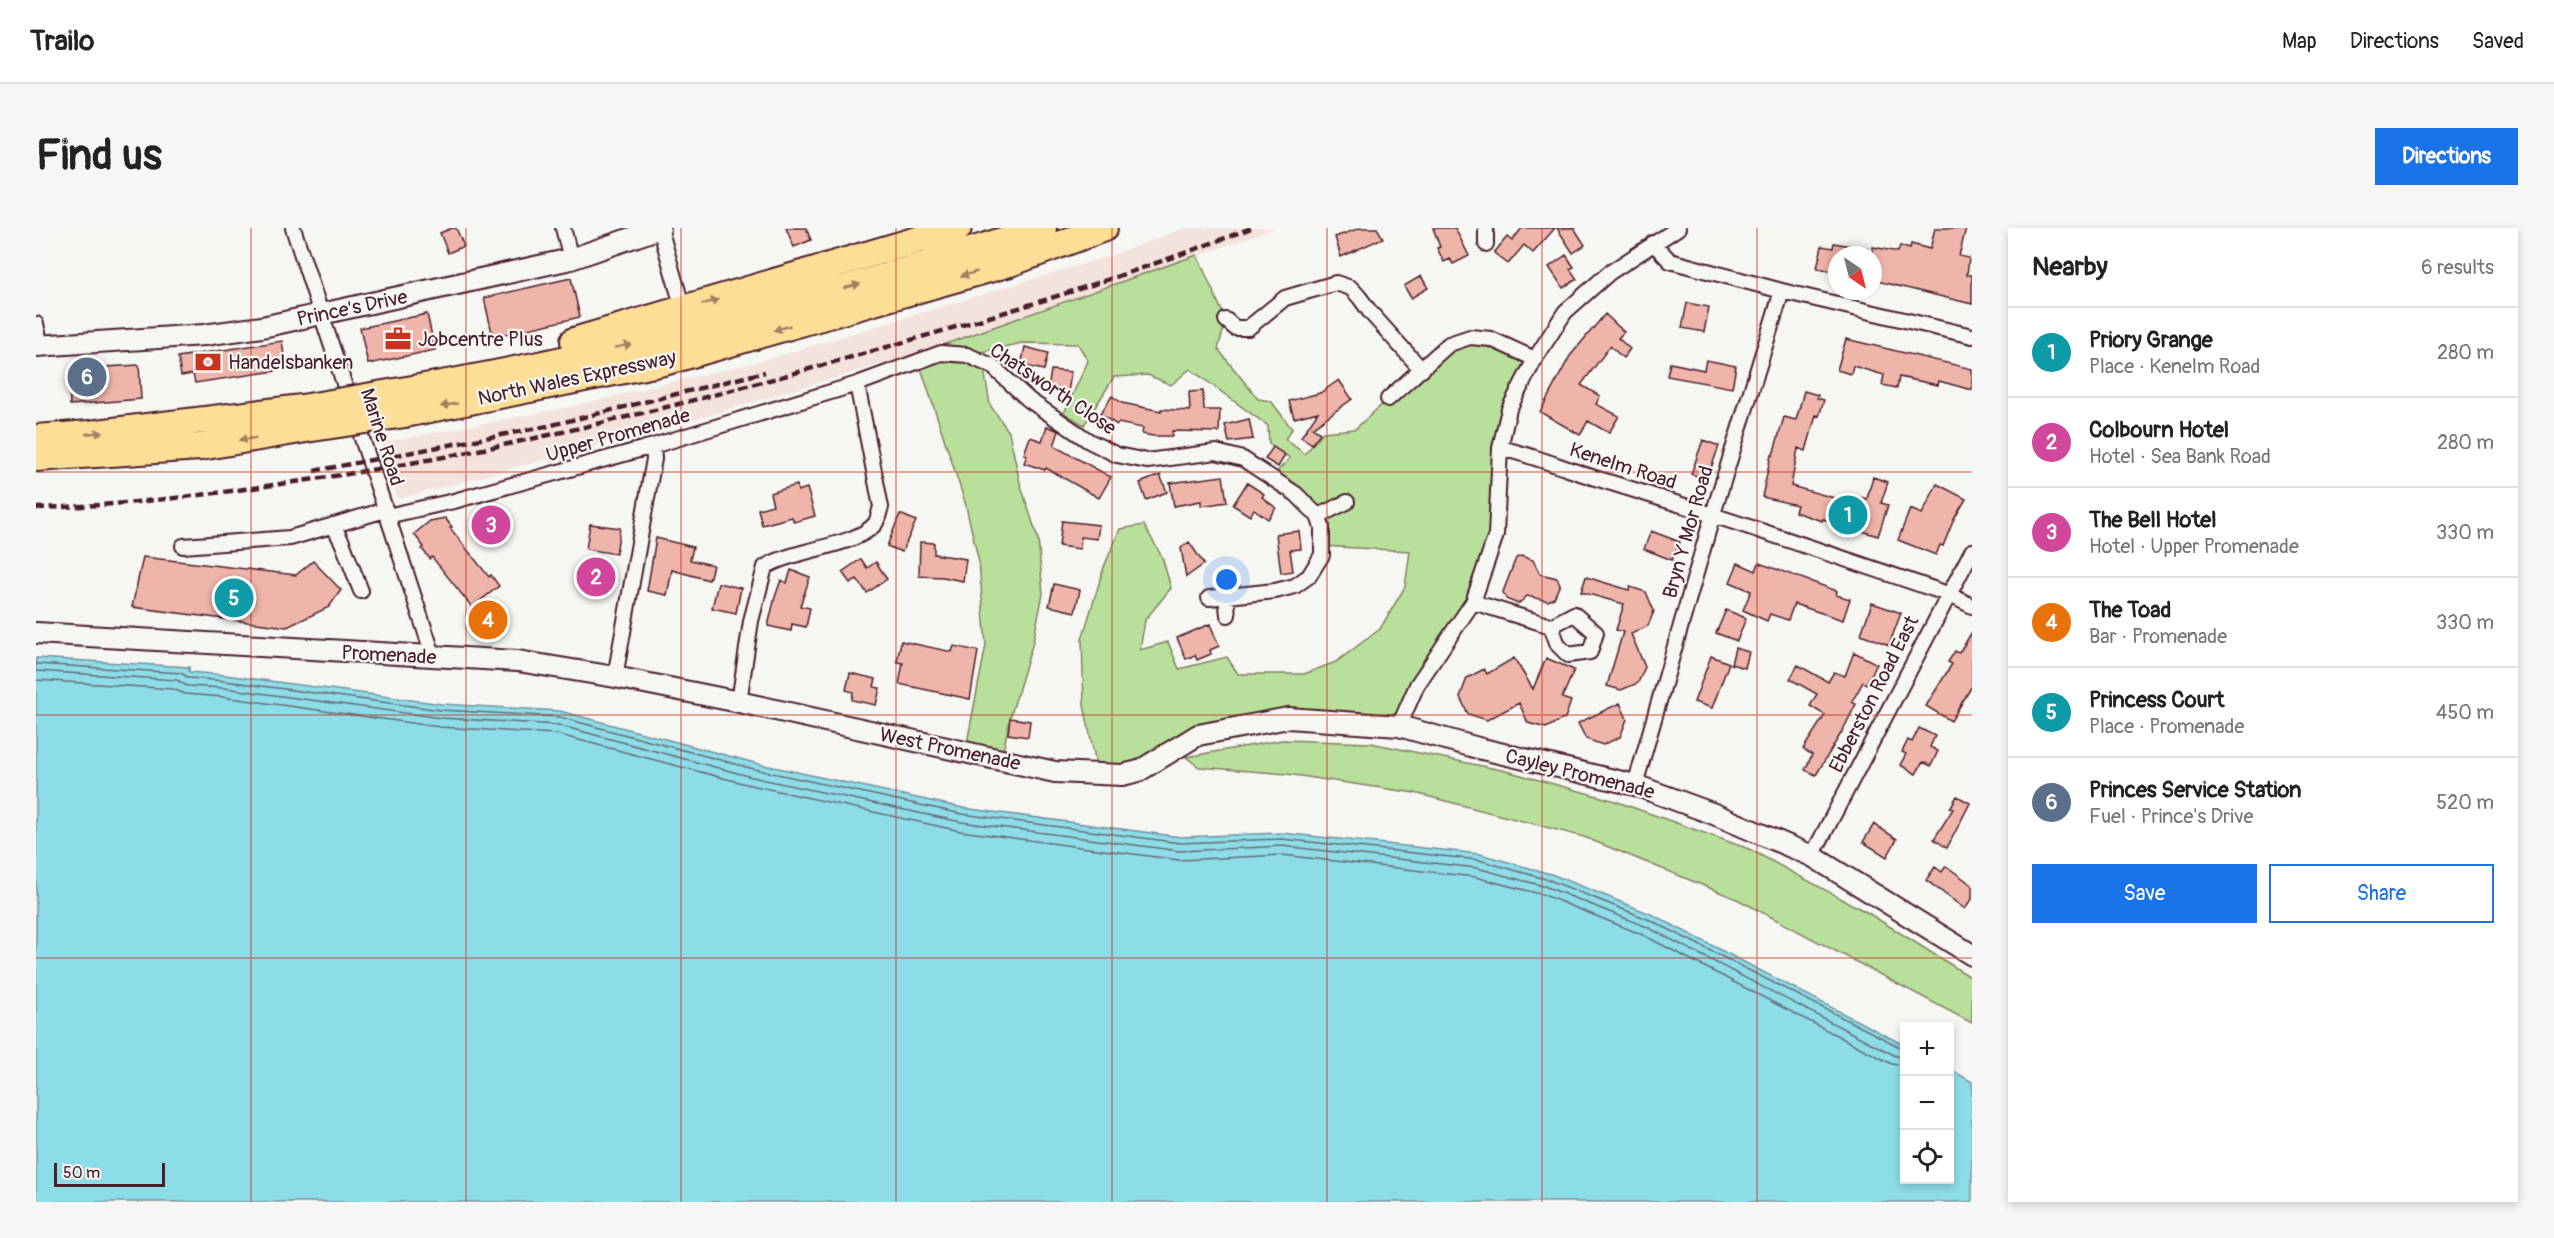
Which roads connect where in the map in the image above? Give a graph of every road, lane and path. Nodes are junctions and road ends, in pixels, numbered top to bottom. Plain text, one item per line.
1 (293, 228) edge
2 (563, 228) edge
3 (660, 228) edge
4 (958, 228) edge
5 (1043, 228) edge
6 (1104, 228) edge
7 (1119, 228) edge
8 (1486, 228) edge
9 (1678, 228) edge
10 (1653, 243) junction
11 (1486, 244) dead end
12 (571, 259) junction
13 (1010, 263) junction
14 (1782, 291) junction
15 (679, 295) dead end
16 (323, 315) junction
17 (1226, 320) dead end
18 (36, 324) edge
19 (1972, 336) edge
20 (39, 346) edge
21 (1535, 359) junction
22 (1422, 370) junction
23 (454, 382) junction
24 (857, 384) junction
25 (1388, 399) dead end
26 (403, 403) junction
27 (304, 418) junction
28 (36, 438) edge
29 (653, 446) junction
30 (1500, 448) junction
31 (36, 458) edge
32 (1347, 502) dead end
33 (386, 513) junction
34 (1713, 514) junction
35 (1318, 516) junction
36 (333, 525) junction
37 (183, 546) dead end
38 (1972, 551) edge
39 (362, 591) dead end
40 (1948, 594) junction
41 (1226, 597) junction
42 (1209, 598) dead end
43 (1473, 602) junction
44 (1972, 606) edge
45 (1228, 615) dead end
46 (1551, 626) dead end
47 (36, 633) edge
48 (434, 658) junction
49 (615, 677) junction
50 (739, 702) junction
51 (1400, 726) junction
52 (1161, 759) joint
53 (1635, 785) junction
54 (1812, 856) junction
55 (1972, 955) edge

1 - 16 street, Marine Road
2 - 12 street
3 - 12 street, Prince's Drive
3 - 15 street
23 -> 4 highway
23 -> 5 highway, North Wales Expressway
6 - 13 highway, North Wales Expressway
7 - 13 highway
8 - 11 street
9 - 10 street
10 - 14 street
10 - 21 street
12 - 16 street, Prince's Drive
13 -> 26 highway, North Wales Expressway
14 - 19 street
14 - 34 street, Bryn Y Mor Road
16 - 20 street, Prince's Drive
16 - 33 street, Marine Road
17 - 22 street
18 - 20 street
21 - 22 street
21 - 30 street
22 - 25 street
23 - 26 highway, North Wales Expressway
24 - 29 street, Upper Promenade
24 - 35 street, Chatsworth Close
24 - 50 street
26 - 27 highway, North Wales Expressway, bridge
28 -> 27 highway, North Wales Expressway
27 -> 31 highway, North Wales Expressway
29 - 33 street, Upper Promenade
29 - 49 street
30 - 34 street, Kenelm Road
30 - 43 street
32 - 35 street
33 - 36 street, Upper Promenade
33 - 48 street, Marine Road
34 - 40 street, Kenelm Road
34 - 53 street, Bryn Y Mor Road
35 - 41 street
36 - 37 street, Upper Promenade
36 - 39 street
38 - 40 street, Ebberston Road East
40 - 44 street, Kenelm Road
40 - 54 street, Ebberston Road East
41 - 42 street
41 - 45 street
43 - 46 street
43 - 51 street
47 - 48 street, Promenade
48 - 49 street, Promenade
49 - 50 street, Promenade
50 - 52 street, West Promenade
51 - 52 street, Cayley Promenade
51 - 53 street, Cayley Promenade
53 - 54 street, Cayley Promenade
54 - 55 street, Cayley Promenade

